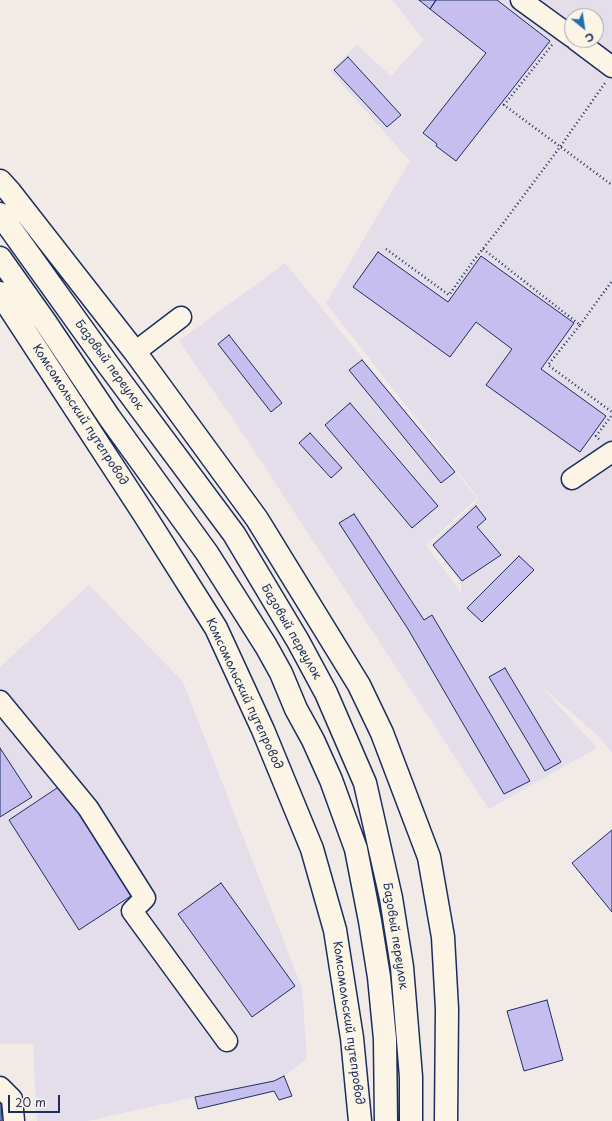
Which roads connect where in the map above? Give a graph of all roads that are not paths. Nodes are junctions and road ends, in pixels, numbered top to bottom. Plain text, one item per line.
1 (521, 0) edge
2 (564, 39) edge
3 (584, 48) edge
4 (609, 74) edge
5 (0, 182) edge
6 (0, 214) edge
7 (0, 258) edge
8 (0, 293) edge
9 (181, 317) dead end
10 (135, 352) junction
11 (606, 446) edge
12 (572, 479) dead end
13 (0, 701) edge
14 (227, 1041) dead end
15 (0, 1087) edge
16 (14, 1121) edge
17 (360, 1121) edge
18 (386, 1121) edge
19 (411, 1121) edge
20 (446, 1121) edge

1 - 2 lane
3 - 4 lane
5 - 10 main road
6 - 19 main road, Базовый переулок
7 - 18 main road, Базовый переулок
8 - 17 main road, Комсомольский путепровод
9 - 10 lane
10 - 20 main road
11 - 12 lane
13 - 14 lane
15 - 16 lane

